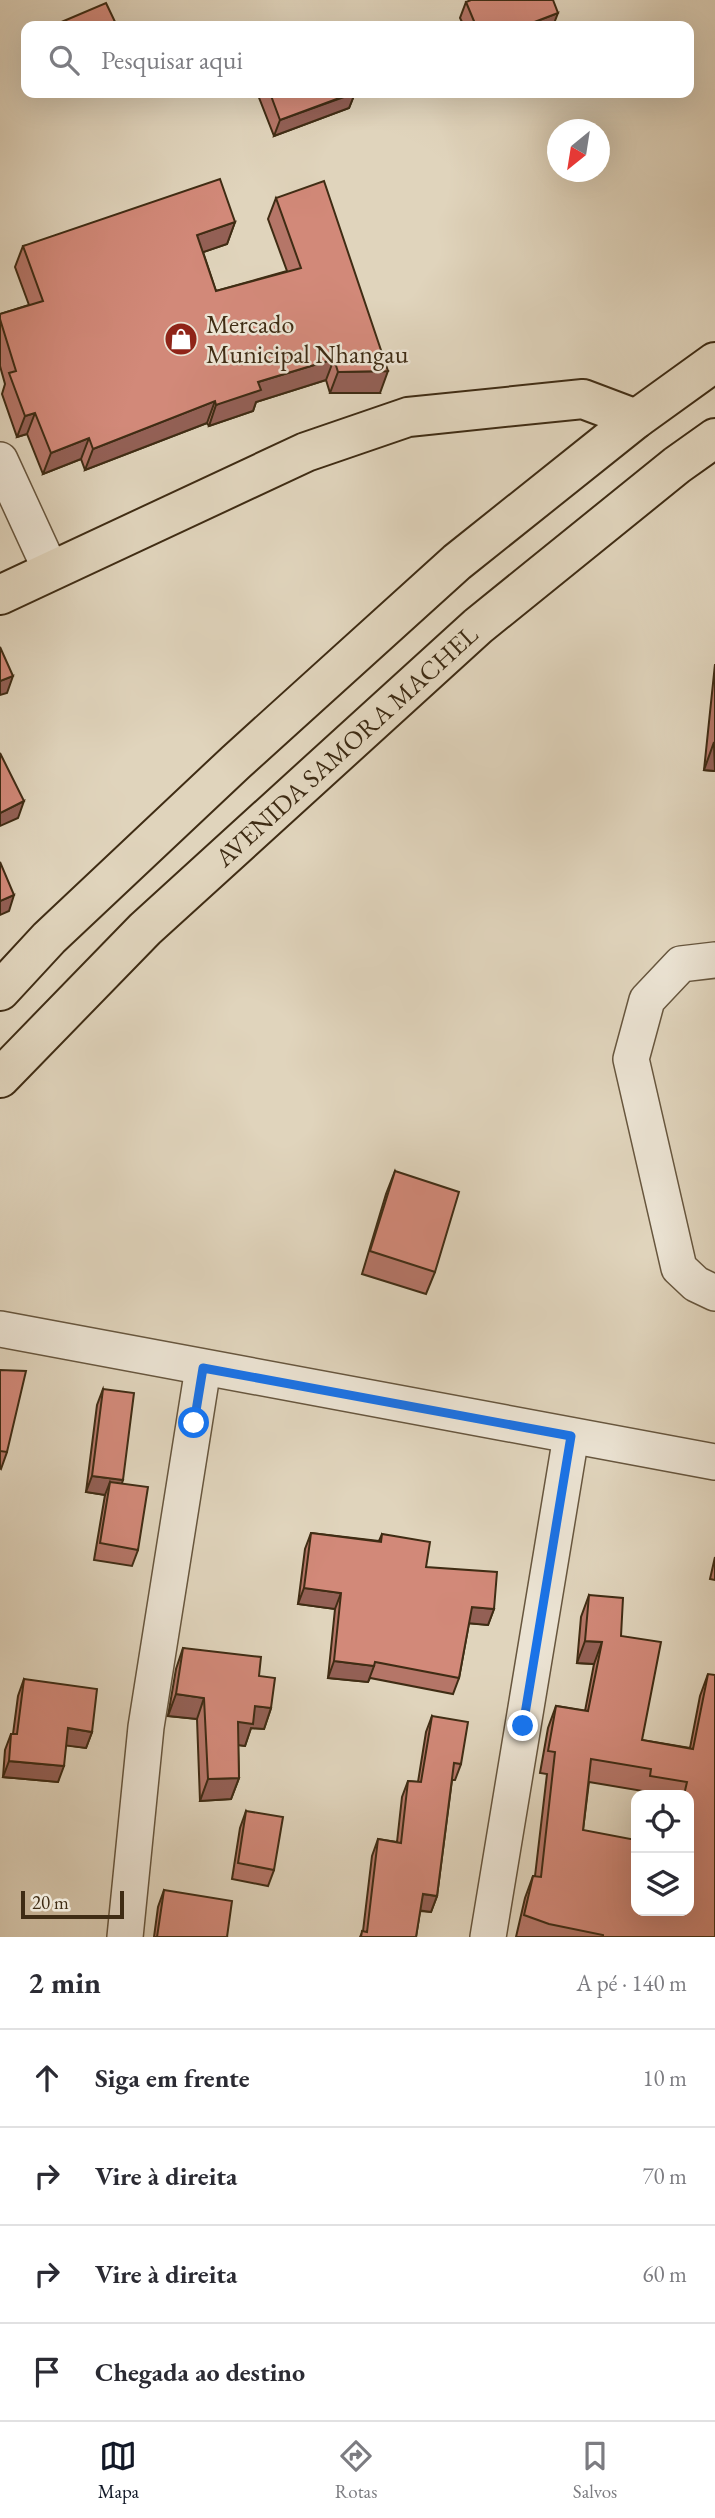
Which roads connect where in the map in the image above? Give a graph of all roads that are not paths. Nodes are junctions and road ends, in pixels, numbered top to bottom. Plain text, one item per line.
1 (715, 362) edge
2 (636, 419) junction
3 (715, 438) edge
4 (0, 460) edge
5 (51, 571) junction
6 (0, 595) edge
7 (715, 960) edge
8 (0, 991) edge
9 (0, 1079) edge
10 (715, 1293) edge
11 (0, 1329) edge
12 (203, 1368) junction
13 (571, 1436) junction
14 (715, 1462) edge
15 (125, 1937) edge
16 (488, 1937) edge

1 - 2 main road
2 - 5 main road
2 - 8 main road
3 - 9 main road, AVENIDA SAMORA MACHEL
4 - 5 street
5 - 6 main road
7 - 10 street
11 - 12 street
12 - 13 street
12 - 15 street
13 - 14 street
13 - 16 street

